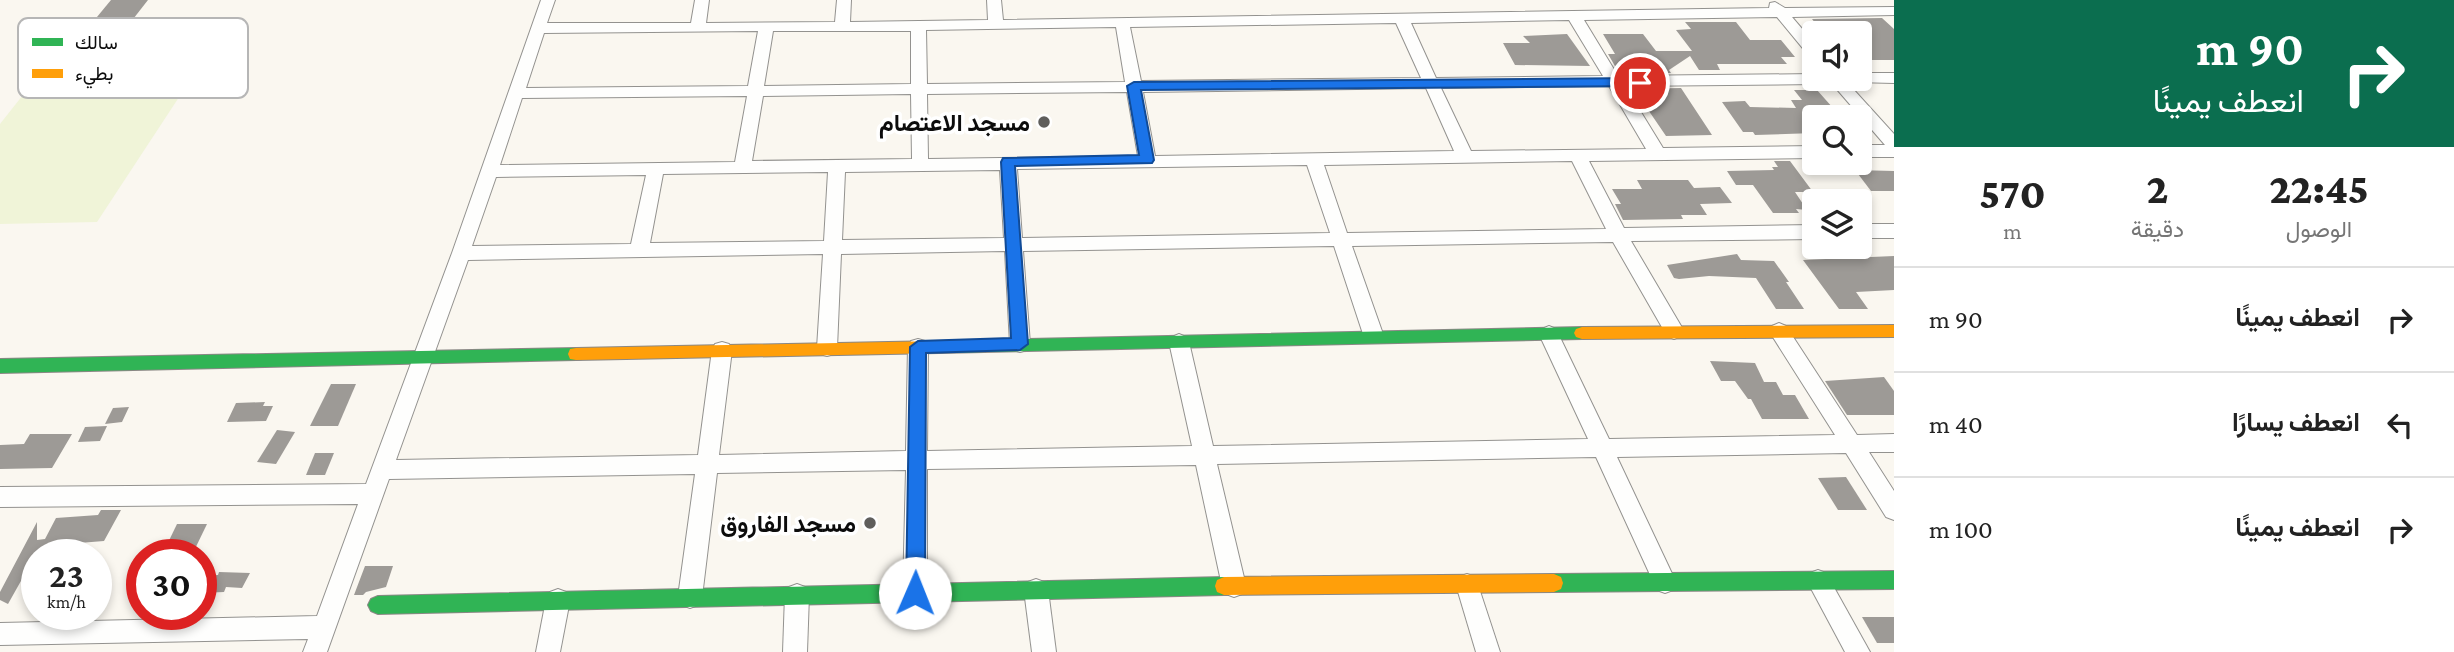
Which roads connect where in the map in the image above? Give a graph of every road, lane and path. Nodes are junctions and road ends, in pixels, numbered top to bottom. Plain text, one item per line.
1 (548, 0) edge
2 (702, 0) edge
3 (844, 0) edge
4 (994, 0) edge
5 (1490, 0) edge
6 (1775, 6) edge
7 (1894, 10) edge
8 (1573, 15) junction
9 (1498, 16) junction
10 (1401, 18) junction
11 (1122, 22) junction
12 (996, 24) junction
13 (842, 26) junction
14 (918, 26) junction
15 (698, 27) junction
16 (766, 27) junction
17 (538, 28) junction
18 (1802, 38) edge
19 (1872, 78) edge
20 (1894, 78) edge
21 (1802, 79) edge
22 (1429, 82) junction
23 (1615, 83) junction
24 (1134, 86) junction
25 (919, 90) junction
26 (1847, 91) edge
27 (755, 92) junction
28 (517, 93) junction
29 (1894, 145) edge
30 (1894, 150) edge
31 (1872, 151) edge
32 (1802, 152) edge
33 (1658, 154) junction
34 (1577, 155) junction
35 (1465, 156) junction
36 (1313, 158) junction
37 (1147, 160) junction
38 (1008, 162) junction
39 (837, 164) junction
40 (920, 164) junction
41 (743, 167) junction
42 (656, 168) junction
43 (490, 171) junction
44 (1894, 231) edge
45 (1802, 232) edge
46 (1872, 232) edge
47 (1618, 234) junction
48 (1342, 238) junction
49 (1013, 243) junction
50 (833, 247) junction
51 (639, 251) junction
52 (461, 253) junction
53 (1674, 331) junction
54 (1779, 331) junction
55 (1894, 331) edge
56 (1373, 334) junction
57 (1549, 334) junction
58 (1179, 342) junction
59 (1020, 344) junction
60 (918, 347) junction
61 (827, 348) junction
62 (722, 350) junction
63 (423, 357) junction
64 (4, 371) edge
65 (1894, 443) edge
66 (1851, 444) junction
67 (1601, 449) junction
68 (1204, 456) junction
69 (918, 461) junction
70 (708, 464) junction
71 (383, 470) junction
72 (373, 495) junction
73 (0, 498) edge
74 (1894, 510) edge
75 (1894, 580) edge
76 (1818, 581) junction
77 (1665, 582) junction
78 (1467, 585) junction
79 (1234, 586) junction
80 (1036, 590) junction
81 (915, 593) junction
82 (797, 595) junction
83 (690, 597) junction
84 (558, 600) junction
85 (378, 606) dead end
86 (324, 627) junction
87 (0, 634) edge
88 (108, 642) edge
89 (315, 652) edge
90 (548, 652) edge
91 (795, 652) edge
92 (1044, 652) edge
93 (1488, 652) edge
94 (1858, 652) edge

1 - 17 street
2 - 15 street
3 - 13 street
4 - 12 street
5 - 9 street
6 - 7 street
6 - 8 street
6 - 18 street
8 - 9 street
8 - 23 street
9 - 10 street
10 - 11 street
10 - 22 street
11 - 12 street
11 - 24 street
12 - 14 street
13 - 14 street
13 - 16 street
14 - 25 street
15 - 16 street
15 - 17 street
16 - 27 street
17 - 28 street
19 - 20 street
21 - 23 street
22 - 23 street
22 - 24 street
22 - 35 street
23 - 33 street
24 - 25 street
24 - 37 street
25 - 27 street
25 - 40 street
26 - 29 street
27 - 28 street
27 - 41 street
28 - 43 street
30 - 31 street
32 - 33 street
33 - 34 street
34 - 35 street
34 - 47 street
35 - 36 street
36 - 37 street
36 - 48 street
37 - 38 street
38 - 40 street
38 - 49 street
39 - 40 street
39 - 41 street
39 - 50 street
41 - 42 street
42 - 43 street
42 - 51 street
43 - 52 street
44 - 46 street
45 - 47 street
47 - 48 street
47 - 53 street
48 - 49 street
48 - 56 street
49 - 50 street
49 - 59 street
50 - 51 street
50 - 61 street
51 - 52 street
52 - 63 street
53 - 54 street
53 - 57 street
54 - 55 street
54 - 66 street
56 - 57 street
56 - 58 street
57 - 67 street
58 - 59 street
58 - 68 street
59 - 60 street
60 - 61 street
60 - 69 street
61 - 62 street
62 - 63 street
62 - 70 street
63 - 64 street
63 - 71 street
65 - 66 street
66 - 67 street
66 - 74 street
67 - 68 street
67 - 77 street
68 - 69 street
68 - 79 street
69 - 70 street
69 - 81 street
70 - 71 street
70 - 83 street
71 - 72 street
72 - 73 street
72 - 86 street
75 - 76 street
76 - 77 street
76 - 94 street
77 - 78 street
78 - 79 street
78 - 93 street
79 - 80 street
80 - 81 street
80 - 92 street
81 - 82 street
82 - 83 street
82 - 91 street
83 - 84 street
84 - 85 street
84 - 90 street
86 - 88 street
86 - 89 street
87 - 88 street

